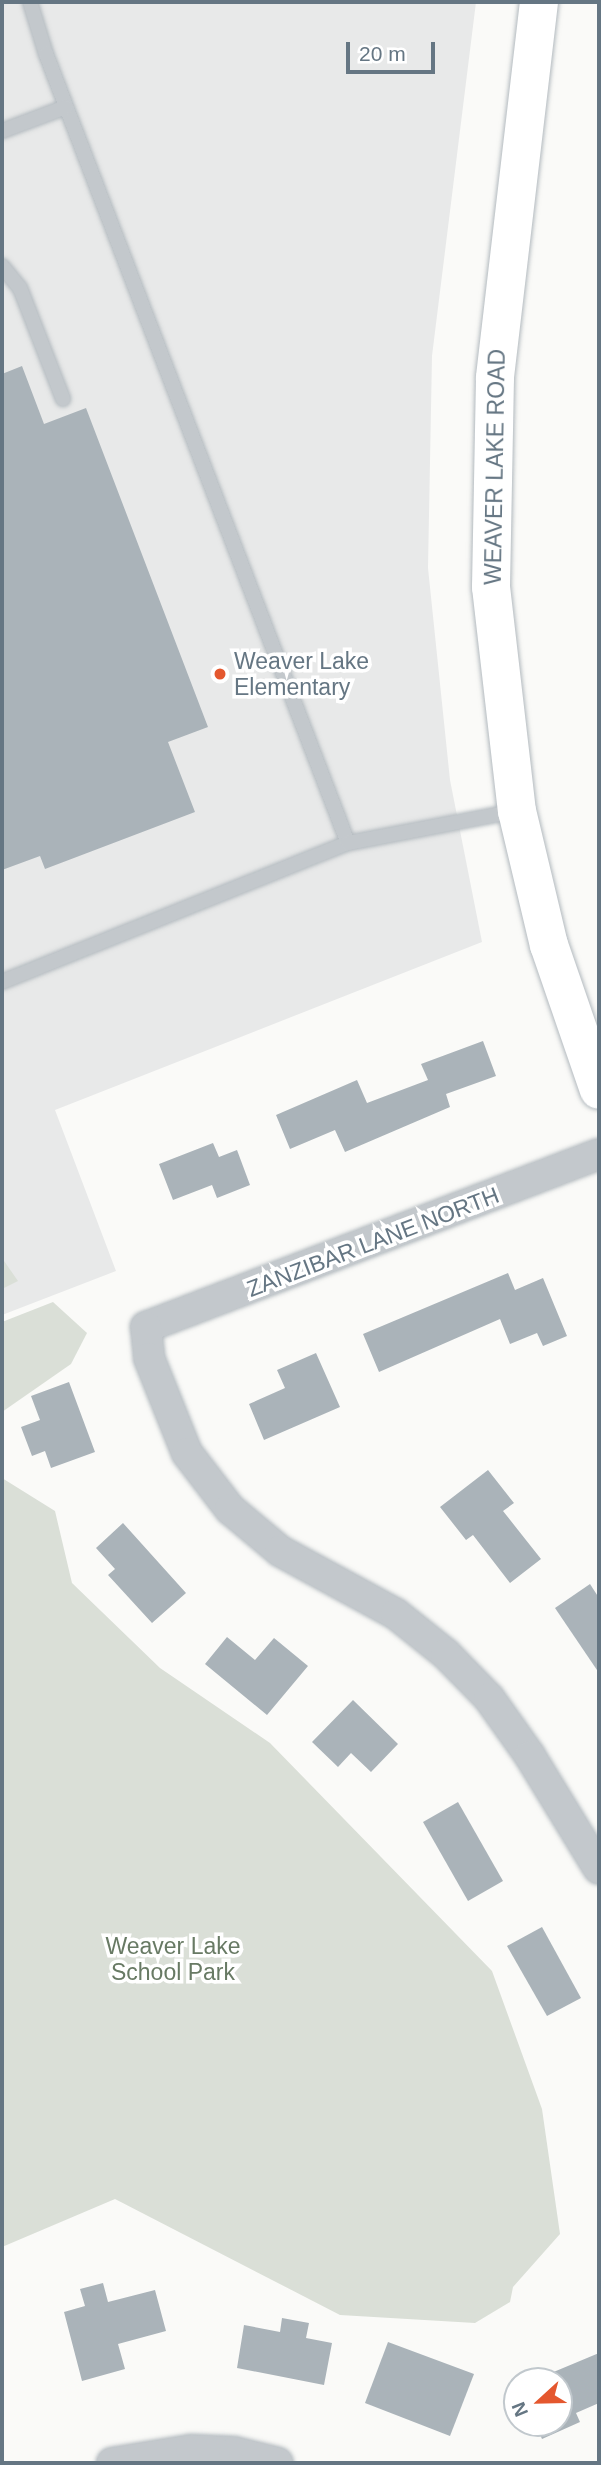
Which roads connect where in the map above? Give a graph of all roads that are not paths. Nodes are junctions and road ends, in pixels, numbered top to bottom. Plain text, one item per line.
1 (30, 2) edge
2 (540, 2) edge
3 (66, 107) junction
4 (2, 131) edge
5 (2, 266) edge
6 (63, 399) dead end
7 (517, 811) junction
8 (348, 843) junction
9 (2, 982) edge
10 (599, 1090) edge
11 (599, 1154) edge
12 (599, 1869) edge
13 (142, 2460) edge
14 (112, 2463) edge
15 (278, 2463) edge

1 - 3 lane
2 - 7 main road, WEAVER LAKE ROAD
3 - 4 lane
3 - 8 lane
5 - 6 lane
7 - 8 lane
7 - 10 main road, WEAVER LAKE ROAD
8 - 9 lane
11 - 12 street, ZANZIBAR LANE NORTH
13 - 14 street
13 - 15 street

